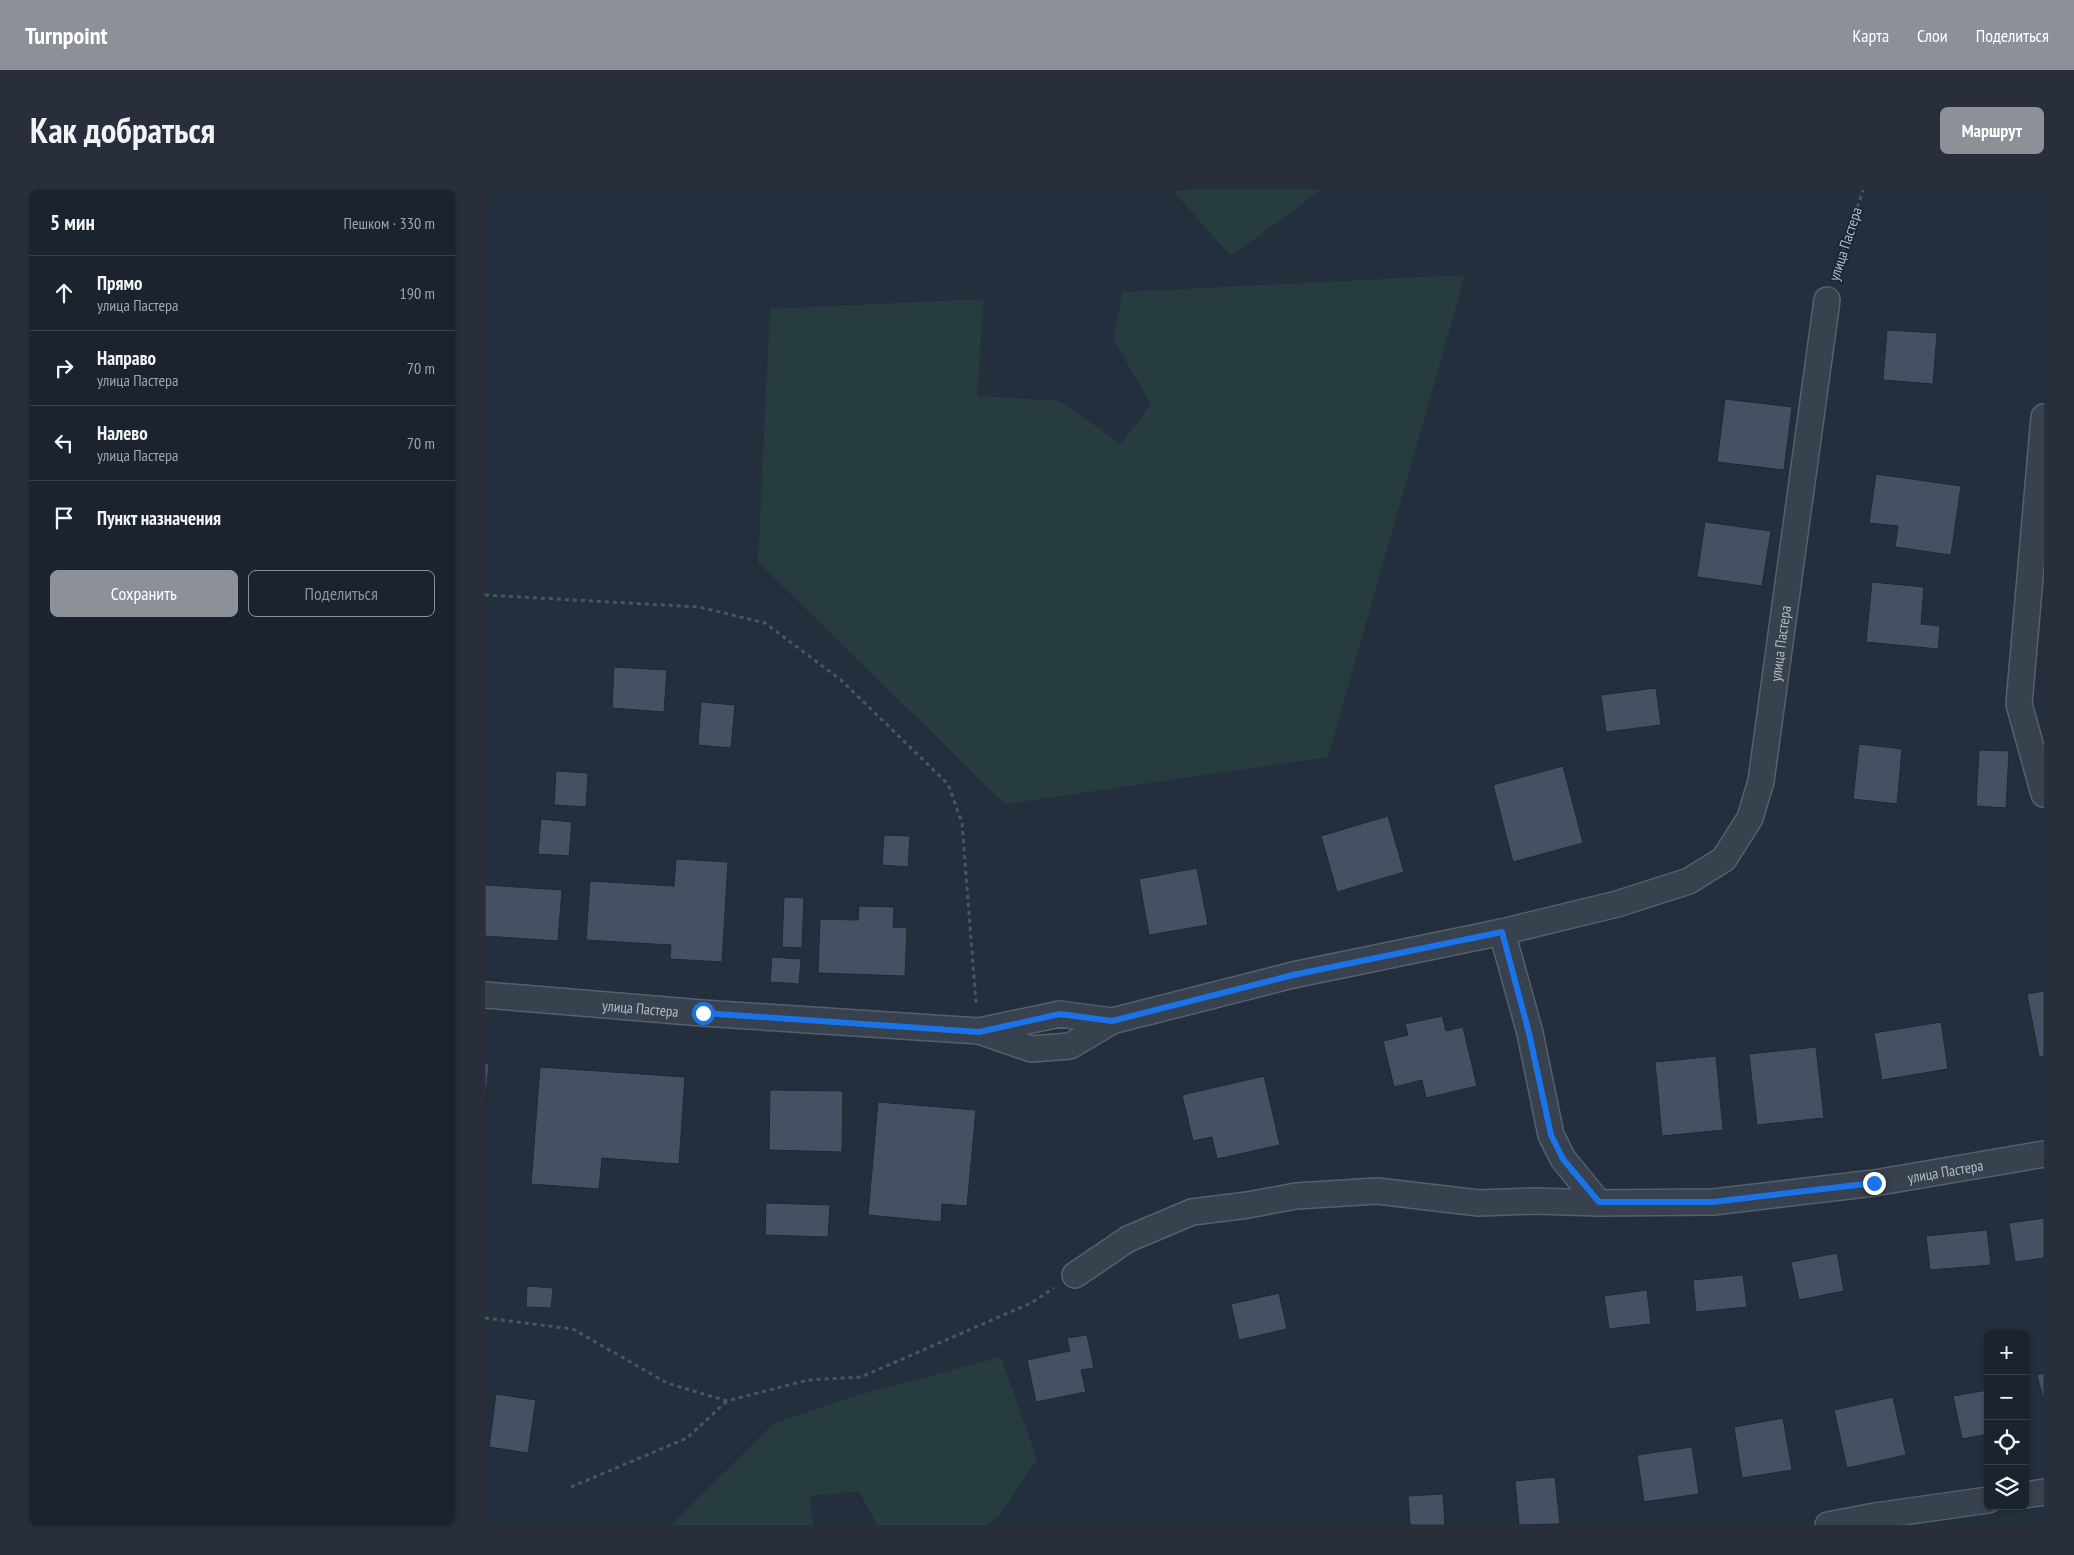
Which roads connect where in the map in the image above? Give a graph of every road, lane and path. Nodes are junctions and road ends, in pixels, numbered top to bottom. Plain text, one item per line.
1 (1863, 190) edge
2 (1827, 300) joint
3 (2044, 417) edge
4 (485, 595) edge
5 (2044, 794) edge
6 (1502, 932) junction
7 (485, 995) edge
8 (979, 1032) junction
9 (2044, 1154) edge
10 (1599, 1202) junction
11 (1075, 1275) joint
12 (485, 1318) edge
13 (727, 1401) junction
14 (571, 1487) dead end
15 (2044, 1492) edge
16 (2029, 1494) edge
17 (1984, 1501) edge
18 (1828, 1525) edge

1 - 2 path, улица Пастера
2 - 6 street, улица Пастера
3 - 5 street
4 - 8 path
6 - 8 street, улица Пастера
6 - 10 street
7 - 8 street, улица Пастера
9 - 10 street, улица Пастера
10 - 11 street, улица Пастера
11 - 13 path
12 - 13 path
13 - 14 path
15 - 16 street
17 - 18 street

